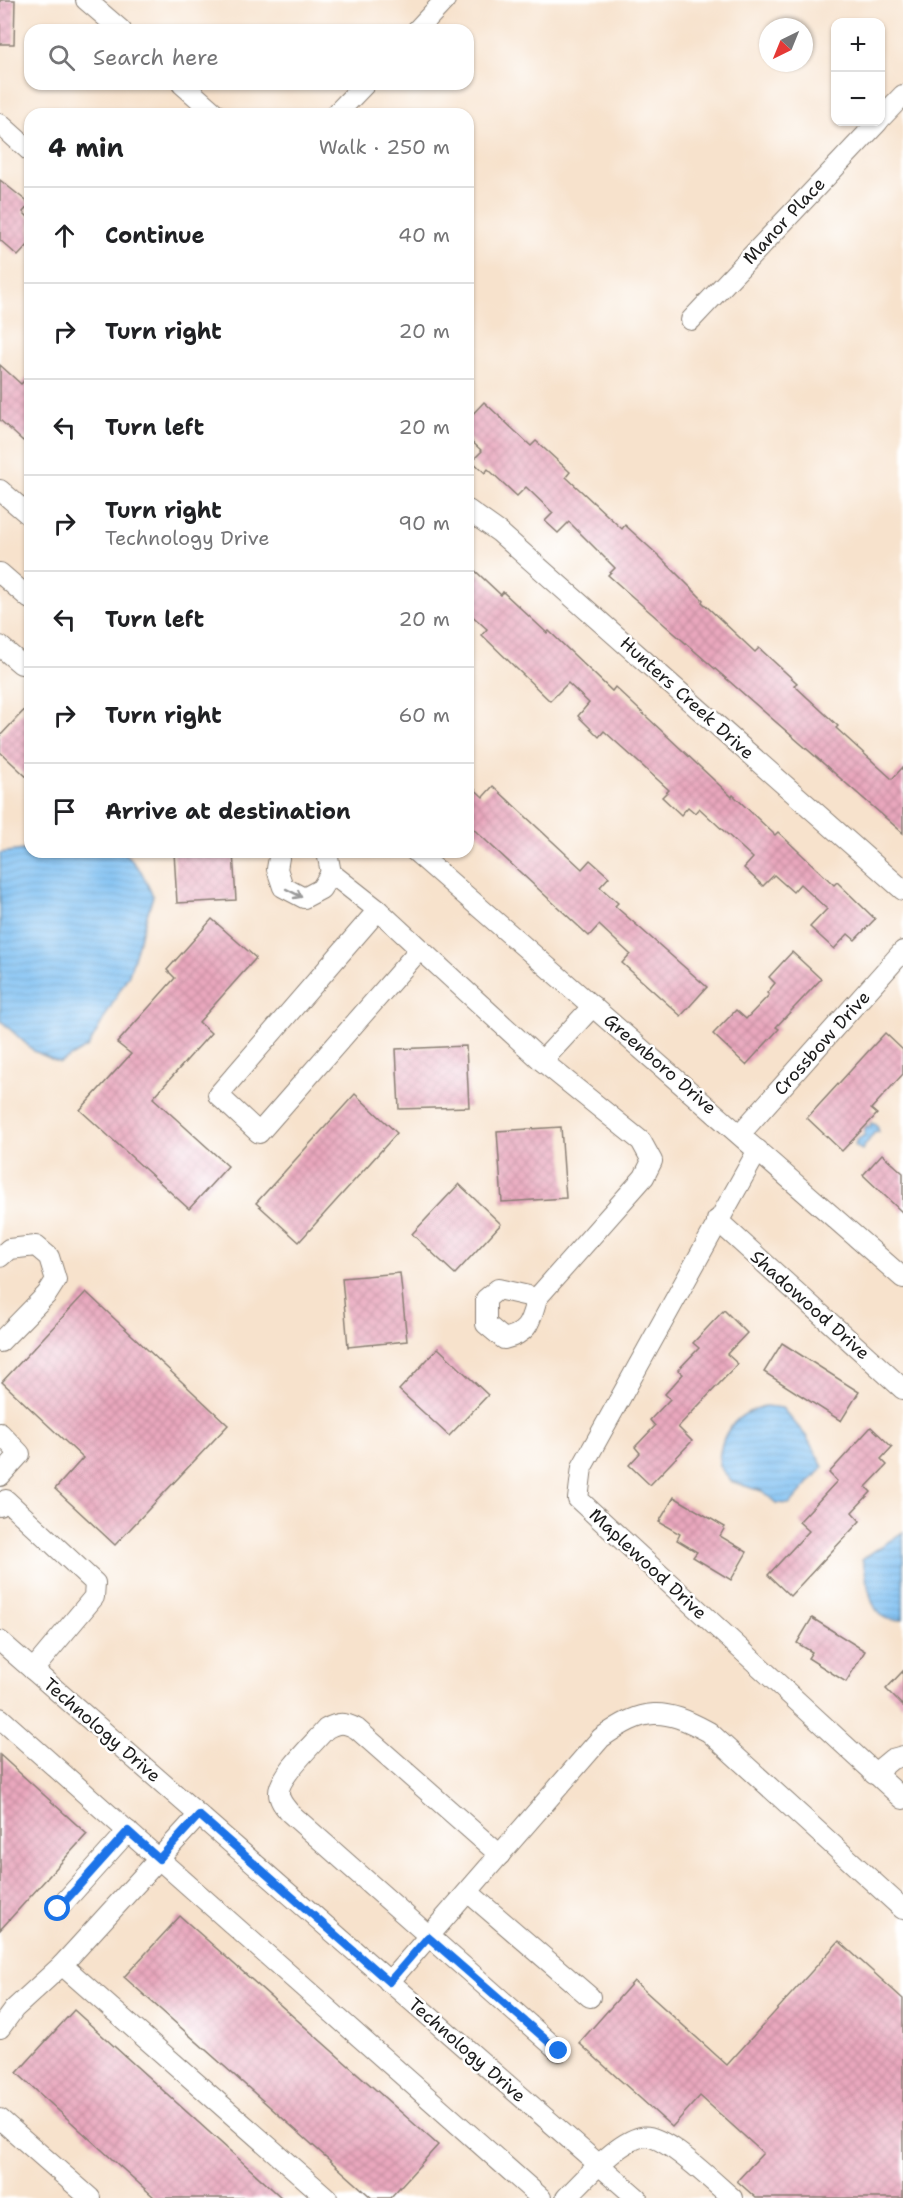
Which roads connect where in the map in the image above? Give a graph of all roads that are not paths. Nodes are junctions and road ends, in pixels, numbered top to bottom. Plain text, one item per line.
1 (86, 0) edge
2 (445, 0) edge
3 (114, 24) edge
4 (423, 24) edge
5 (189, 90) edge
6 (359, 90) edge
7 (903, 95) edge
8 (209, 108) edge
9 (342, 108) edge
10 (885, 114) edge
11 (0, 124) edge
12 (873, 126) edge
13 (24, 146) edge
14 (691, 320) dead end
15 (0, 490) edge
16 (24, 511) edge
17 (474, 514) edge
18 (0, 573) edge
19 (24, 594) edge
20 (0, 646) edge
21 (24, 664) edge
22 (279, 858) edge
23 (328, 858) edge
24 (423, 858) edge
25 (331, 873) junction
26 (903, 890) edge
27 (378, 910) junction
28 (420, 949) junction
29 (903, 951) edge
30 (592, 1006) junction
31 (542, 1060) junction
32 (740, 1134) junction
33 (758, 1150) junction
34 (717, 1220) junction
35 (0, 1257) edge
36 (903, 1278) edge
37 (537, 1298) dead end
38 (0, 1342) edge
39 (903, 1389) edge
40 (0, 1433) edge
41 (0, 1476) edge
42 (2, 1500) edge
43 (0, 1641) edge
44 (33, 1670) junction
45 (0, 1718) edge
46 (903, 1756) edge
47 (874, 1774) junction
48 (903, 1799) edge
49 (199, 1815) junction
50 (128, 1831) junction
51 (500, 1855) junction
52 (159, 1859) junction
53 (468, 1892) junction
54 (58, 1909) dead end
55 (903, 1909) edge
56 (428, 1937) junction
57 (63, 1965) junction
58 (389, 1982) junction
59 (590, 1997) dead end
60 (0, 2028) edge
61 (559, 2051) dead end
62 (0, 2119) edge
63 (599, 2165) junction
64 (90, 2198) edge
65 (327, 2198) edge
66 (541, 2198) edge
67 (566, 2198) edge
68 (637, 2198) edge
69 (732, 2198) edge

1 - 3 street
2 - 4 street
5 - 8 street
6 - 9 street
7 - 10 street, Manor Place
11 - 13 street
12 - 14 street, Manor Place
15 - 16 street
17 - 26 street, Hunters Creek Drive
18 - 19 street
20 - 21 street
22 -> 25 street
23 - 25 street
24 - 30 street, Greenboro Drive
25 - 27 street
27 - 28 street
27 - 28 street
28 - 31 street
29 - 32 street, Crossbow Drive
30 - 31 street
30 - 32 street, Greenboro Drive
31 - 37 street
32 - 33 street, Greenboro Drive
33 - 34 street, Maplewood Drive
33 - 36 street, Greenboro Drive
34 - 39 street, Shadowood Drive
34 - 47 street, Maplewood Drive
35 - 38 street
40 - 41 street
42 - 44 street
43 - 44 street, Technology Drive
44 - 49 street, Technology Drive
45 - 50 street
46 - 47 street
47 - 48 street, Maplewood Drive
49 - 52 street
49 - 58 street, Technology Drive
50 - 52 street
50 - 54 street
51 - 53 street
51 - 55 street
51 - 56 street
52 - 57 street
52 - 66 street
53 - 56 street
53 - 59 street
56 - 58 street
56 - 61 street
57 - 60 street
57 - 65 street
58 - 63 street, Technology Drive
62 - 64 street
63 - 67 street
63 - 68 street, Technology Drive
63 - 69 street

